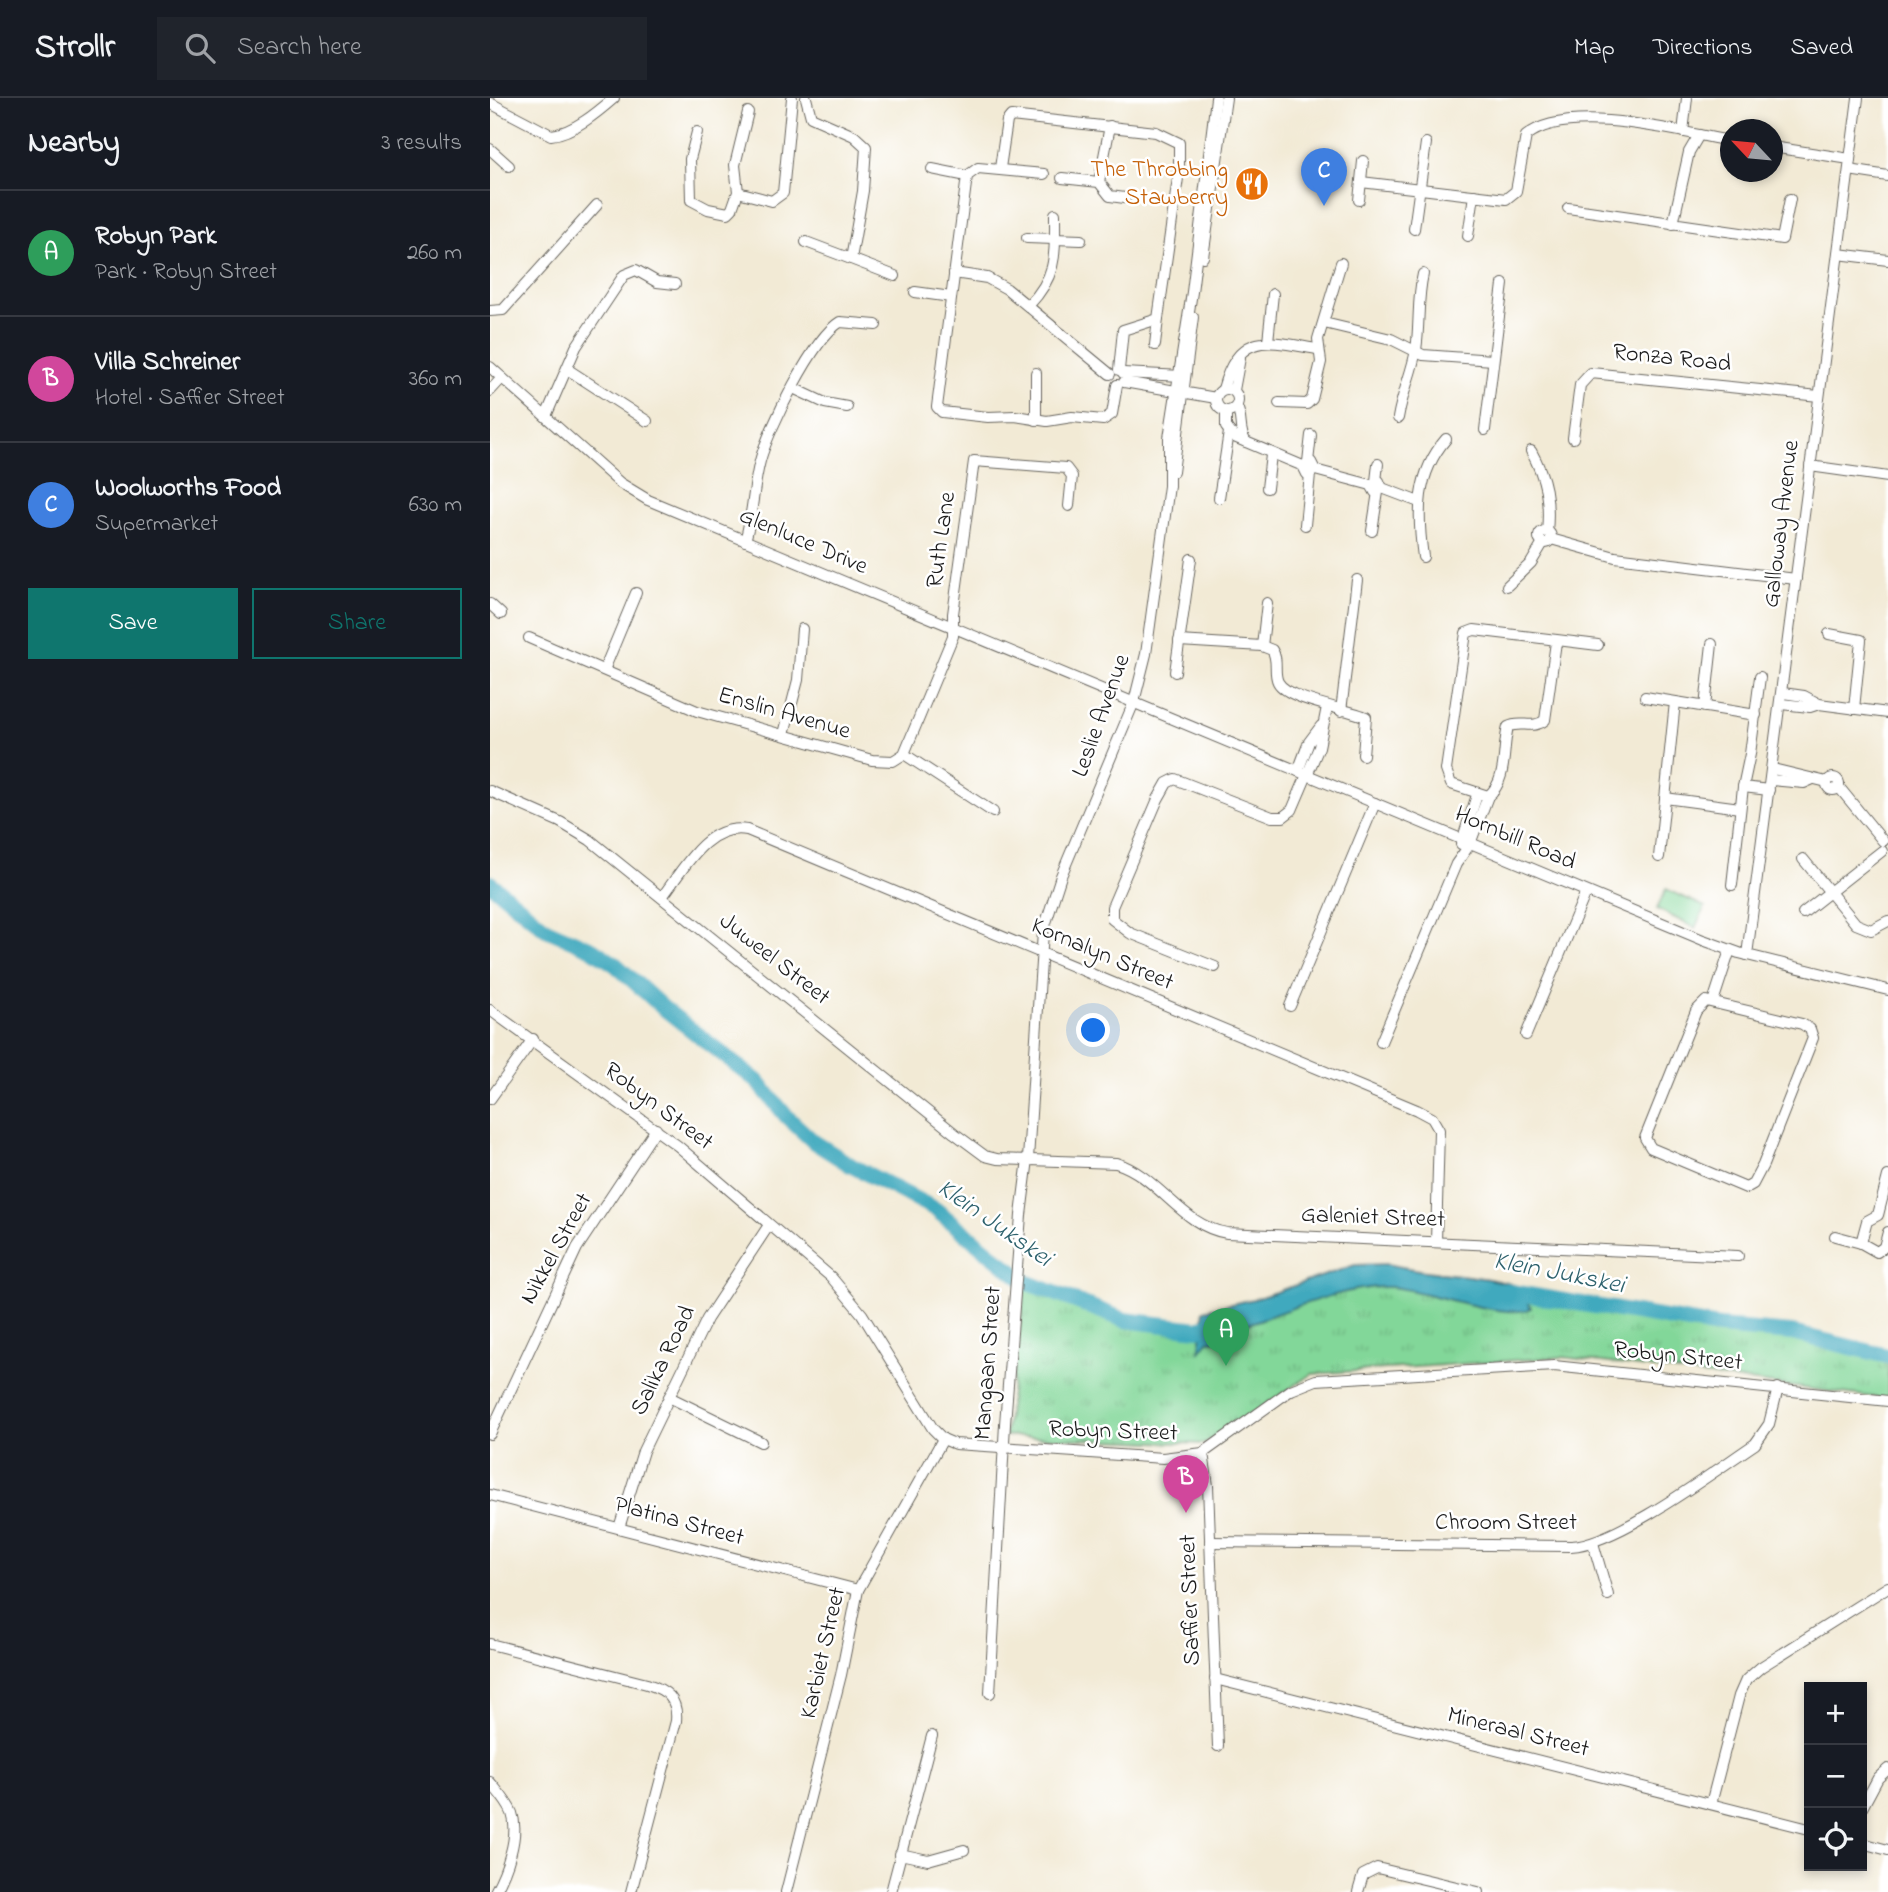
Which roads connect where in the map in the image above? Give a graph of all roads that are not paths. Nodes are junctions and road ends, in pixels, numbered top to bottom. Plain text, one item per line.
1 (614, 98) edge
2 (792, 98) edge
3 (806, 98) edge
4 (1216, 98) edge
5 (1226, 98) edge
6 (1687, 98) edge
7 (1858, 98) edge
8 (490, 103) edge
9 (748, 112) dead end
10 (1110, 126) junction
11 (697, 132) dead end
12 (1683, 132) junction
13 (1699, 135) junction
14 (1720, 139) edge
15 (1426, 143) dead end
16 (490, 149) edge
17 (1783, 149) edge
18 (1850, 159) junction
19 (1363, 161) dead end
20 (509, 166) dead end
21 (932, 169) dead end
22 (1000, 169) junction
23 (1849, 170) junction
24 (1044, 174) dead end
25 (967, 176) junction
26 (1888, 176) edge
27 (1062, 177) dead end
28 (1099, 182) junction
29 (1361, 182) junction
30 (1420, 188) junction
31 (738, 192) junction
32 (1474, 195) junction
33 (1125, 198) dead end
34 (1790, 199) dead end
35 (1359, 200) dead end
36 (597, 205) dead end
37 (1568, 208) dead end
38 (1055, 214) dead end
39 (1674, 224) junction
40 (1414, 229) dead end
41 (1468, 236) dead end
42 (1027, 238) dead end
43 (1055, 238) junction
44 (1081, 240) dead end
45 (806, 242) dead end
46 (1838, 254) junction
47 (851, 259) junction
48 (1888, 260) edge
49 (1341, 263) dead end
50 (954, 273) junction
51 (1423, 274) dead end
52 (895, 276) dead end
53 (675, 284) dead end
54 (1503, 285) dead end
55 (915, 292) dead end
56 (1273, 294) dead end
57 (951, 297) junction
58 (1029, 305) junction
59 (490, 311) edge
60 (1158, 319) junction
61 (1324, 323) junction
62 (876, 325) dead end
63 (1268, 341) junction
64 (1155, 345) dead end
65 (1317, 349) junction
66 (1415, 352) junction
67 (1240, 358) junction
68 (1493, 360) junction
69 (490, 367) edge
70 (568, 369) junction
71 (1036, 373) dead end
72 (1182, 376) junction
73 (1119, 377) junction
74 (502, 378) junction
75 (793, 388) junction
76 (1223, 389) junction
77 (1234, 390) junction
78 (490, 391) edge
79 (1179, 394) junction
80 (1819, 396) junction
81 (1216, 398) junction
82 (1279, 403) dead end
83 (847, 407) dead end
84 (1237, 407) junction
85 (1226, 411) junction
86 (546, 416) junction
87 (1398, 418) dead end
88 (1036, 419) junction
89 (648, 421) dead end
90 (1485, 430) dead end
91 (1228, 432) junction
92 (1311, 435) dead end
93 (1573, 438) dead end
94 (1446, 439) dead end
95 (1247, 443) junction
96 (1531, 451) dead end
97 (1272, 455) junction
98 (1378, 464) dead end
99 (1810, 466) junction
100 (1309, 468) junction
101 (1888, 477) edge
102 (1377, 487) junction
103 (1267, 488) dead end
104 (1219, 498) dead end
105 (1419, 502) junction
106 (1069, 506) dead end
107 (1306, 525) dead end
108 (1372, 531) dead end
109 (1547, 538) junction
110 (745, 541) junction
111 (1423, 557) dead end
112 (1191, 559) dead end
113 (1797, 579) junction
114 (1357, 580) dead end
115 (1507, 586) dead end
116 (636, 593) dead end
117 (1268, 603) dead end
118 (490, 604) edge
119 (501, 614) dead end
120 (953, 627) junction
121 (802, 629) dead end
122 (1829, 634) dead end
123 (528, 638) dead end
124 (1179, 641) junction
125 (1556, 642) junction
126 (1712, 644) dead end
127 (1598, 645) dead end
128 (1262, 646) junction
129 (604, 670) junction
130 (1175, 672) dead end
131 (1760, 677) dead end
132 (1645, 697) dead end
133 (1782, 699) junction
134 (1134, 702) junction
135 (1675, 702) junction
136 (1327, 707) junction
137 (1705, 707) junction
138 (1854, 709) junction
139 (1341, 711) junction
140 (1888, 713) edge
141 (1756, 715) junction
142 (783, 734) junction
143 (904, 754) junction
144 (1363, 755) dead end
145 (1773, 769) junction
146 (1303, 773) junction
147 (1813, 779) junction
148 (1770, 785) junction
149 (1743, 787) junction
150 (490, 791) edge
151 (1482, 795) junction
152 (1665, 798) junction
153 (1376, 803) junction
154 (1740, 808) junction
155 (993, 811) dead end
156 (1465, 842) junction
157 (1885, 846) edge
158 (1659, 857) dead end
159 (1803, 859) dead end
160 (1732, 885) dead end
161 (1830, 891) junction
162 (1586, 892) junction
163 (662, 897) junction
164 (1802, 913) dead end
165 (1888, 921) edge
166 (1730, 950) junction
167 (1040, 952) junction
168 (1747, 955) junction
169 (1216, 967) dead end
170 (1888, 990) edge
171 (1713, 1002) junction
172 (1290, 1006) dead end
173 (490, 1010) edge
174 (1526, 1035) dead end
175 (533, 1040) junction
176 (1381, 1042) dead end
177 (490, 1100) edge
178 (656, 1129) junction
179 (1028, 1159) junction
180 (1888, 1176) edge
181 (1878, 1215) junction
182 (1888, 1222) edge
183 (769, 1225) junction
184 (1888, 1232) edge
185 (1835, 1236) dead end
186 (1436, 1242) junction
187 (1861, 1243) junction
188 (1738, 1256) dead end
189 (1778, 1388) junction
190 (669, 1397) junction
191 (1888, 1401) edge
192 (490, 1434) edge
193 (943, 1439) junction
194 (761, 1441) dead end
195 (1003, 1449) junction
196 (1203, 1453) junction
197 (490, 1495) edge
198 (619, 1528) junction
199 (1210, 1542) junction
200 (1593, 1543) junction
201 (1888, 1587) edge
202 (858, 1590) junction
203 (1608, 1595) dead end
204 (490, 1644) edge
205 (1215, 1679) junction
206 (990, 1693) dead end
207 (932, 1736) dead end
208 (1218, 1746) dead end
209 (1888, 1769) edge
210 (490, 1782) edge
211 (1867, 1798) edge
212 (1711, 1804) junction
213 (1804, 1828) edge
214 (1867, 1844) edge
215 (964, 1850) dead end
216 (1888, 1850) edge
217 (900, 1854) junction
218 (495, 1892) edge
219 (631, 1892) edge
220 (786, 1892) edge
221 (891, 1892) edge
222 (1358, 1892) edge
223 (1478, 1892) edge

1 - 8 street
2 - 31 street
3 - 47 street
4 - 72 street, Leslie Avenue
5 - 72 street, Leslie Avenue
6 - 12 street
7 - 18 street, Galloway Avenue
9 - 31 street
10 - 22 street
10 - 28 street
10 - 60 street
11 - 31 street
12 - 13 street
12 - 32 street
13 - 14 street
13 - 39 street
15 - 30 street
16 - 20 street
17 - 18 street
18 - 23 street, Galloway Avenue
19 - 29 street
21 - 25 street
22 - 24 street
22 - 25 street
23 - 26 street
23 - 46 street, Galloway Avenue
25 - 50 street
27 - 28 street
28 - 33 street
29 - 30 street
29 - 35 street
30 - 32 street
30 - 40 street
32 - 41 street
34 - 39 street
36 - 59 street
37 - 39 street
38 - 43 street
42 - 43 street
43 - 44 street
43 - 58 street
45 - 47 street
46 - 48 street
46 - 80 street, Galloway Avenue
47 - 52 street
49 - 61 street
50 - 57 street
50 - 58 street
51 - 66 street
53 - 70 street
54 - 68 street
55 - 57 street
56 - 63 street
57 - 88 street
58 - 73 street
60 - 64 street
60 - 73 street
61 - 65 street
61 - 66 street
62 - 75 street
63 - 65 street
63 - 67 street
65 - 82 street
66 - 68 street
66 - 87 street
67 - 76 street
67 - 77 street
68 - 90 street
69 - 74 street, Glenluce Drive
70 - 86 street
70 - 89 street
71 - 88 street
72 - 73 street
72 - 79 street, Leslie Avenue
73 - 79 street
73 - 88 street
74 - 78 street
74 - 86 street, Glenluce Drive
75 - 83 street
75 - 110 street
76 - 77 street
76 - 81 street
77 - 84 street
79 - 81 street
79 - 134 street, Leslie Avenue
80 - 93 street, Ronza Road
80 - 99 street, Galloway Avenue
81 - 85 street
84 - 85 street
84 - 95 street
85 - 91 street
86 - 110 street, Glenluce Drive
91 - 95 street
91 - 104 street
92 - 100 street
94 - 105 street
95 - 97 street
96 - 109 street
97 - 100 street
97 - 103 street
98 - 102 street
99 - 101 street
99 - 113 street, Galloway Avenue
100 - 102 street
100 - 107 street
102 - 105 street
102 - 108 street
105 - 111 street
106 - 120 street, Ruth Lane
109 - 113 street
109 - 115 street
110 - 120 street, Glenluce Drive
112 - 124 street
113 - 133 street, Galloway Avenue
114 - 139 street
116 - 129 street
117 - 128 street
118 - 119 street
120 - 134 street, Glenluce Drive
120 - 143 street
121 - 142 street
122 - 138 street
123 - 129 street, Enslin Avenue
124 - 128 street
124 - 130 street
125 - 127 street
125 - 151 street
125 - 151 street
126 - 137 street
128 - 136 street
129 - 142 street, Enslin Avenue
131 - 141 street
132 - 135 street
133 - 138 street
133 - 145 street, Galloway Avenue
134 - 146 street, Hornbill Road
134 - 167 street, Leslie Avenue
135 - 137 street
135 - 152 street
136 - 139 street
136 - 146 street
137 - 141 street
138 - 140 street
139 - 144 street
141 - 149 street
142 - 143 street, Enslin Avenue
143 - 155 street
145 - 147 street
145 - 148 street, Galloway Avenue
146 - 153 street, Hornbill Road
146 - 169 street
147 - 148 street
147 - 157 street
148 - 149 street
148 - 168 street, Galloway Avenue
149 - 154 street
150 - 163 street, Juweel Street
151 - 156 street
152 - 154 street
152 - 158 street
153 - 156 street, Hornbill Road
153 - 172 street
154 - 160 street
156 - 162 street, Hornbill Road
156 - 176 street
157 - 161 street
159 - 161 street
161 - 164 street
161 - 165 street
162 - 166 street, Hornbill Road
162 - 174 street
163 - 167 street, Kornalyn Street
163 - 179 street, Juweel Street
166 - 168 street, Hornbill Road
166 - 171 street
167 - 179 street, Mangaan Street
167 - 186 street, Kornalyn Street
168 - 170 street, Hornbill Road
171 - 171 street
173 - 175 street, Robyn Street
175 - 177 street
175 - 178 street, Robyn Street
178 - 183 street, Robyn Street
178 - 192 street, Nikkel Street
179 - 186 street, Galeniet Street
179 - 195 street, Mangaan Street
180 - 181 street
181 - 182 street
181 - 187 street
183 - 190 street, Salika Road
183 - 193 street, Robyn Street
184 - 187 street
185 - 187 street
186 - 188 street, Galeniet Street
189 - 191 street, Robyn Street
189 - 196 street, Robyn Street
189 - 200 street, Chroom Street
190 - 194 street
190 - 198 street, Salika Road
193 - 195 street, Robyn Street
193 - 202 street, Karbiet Street
195 - 196 street, Robyn Street
195 - 206 street, Mangaan Street
196 - 199 street, Saffier Street
197 - 198 street, Platina Street
198 - 202 street, Platina Street
199 - 200 street, Chroom Street
199 - 205 street, Saffier Street
200 - 203 street
201 - 212 street
202 - 220 street, Karbiet Street
204 - 219 street
205 - 208 street, Saffier Street
205 - 212 street, Mineraal Street
207 - 217 street
209 - 211 street
210 - 218 street
212 - 213 street, Mineraal Street
214 - 216 street
215 - 217 street
217 - 221 street
222 - 223 street

